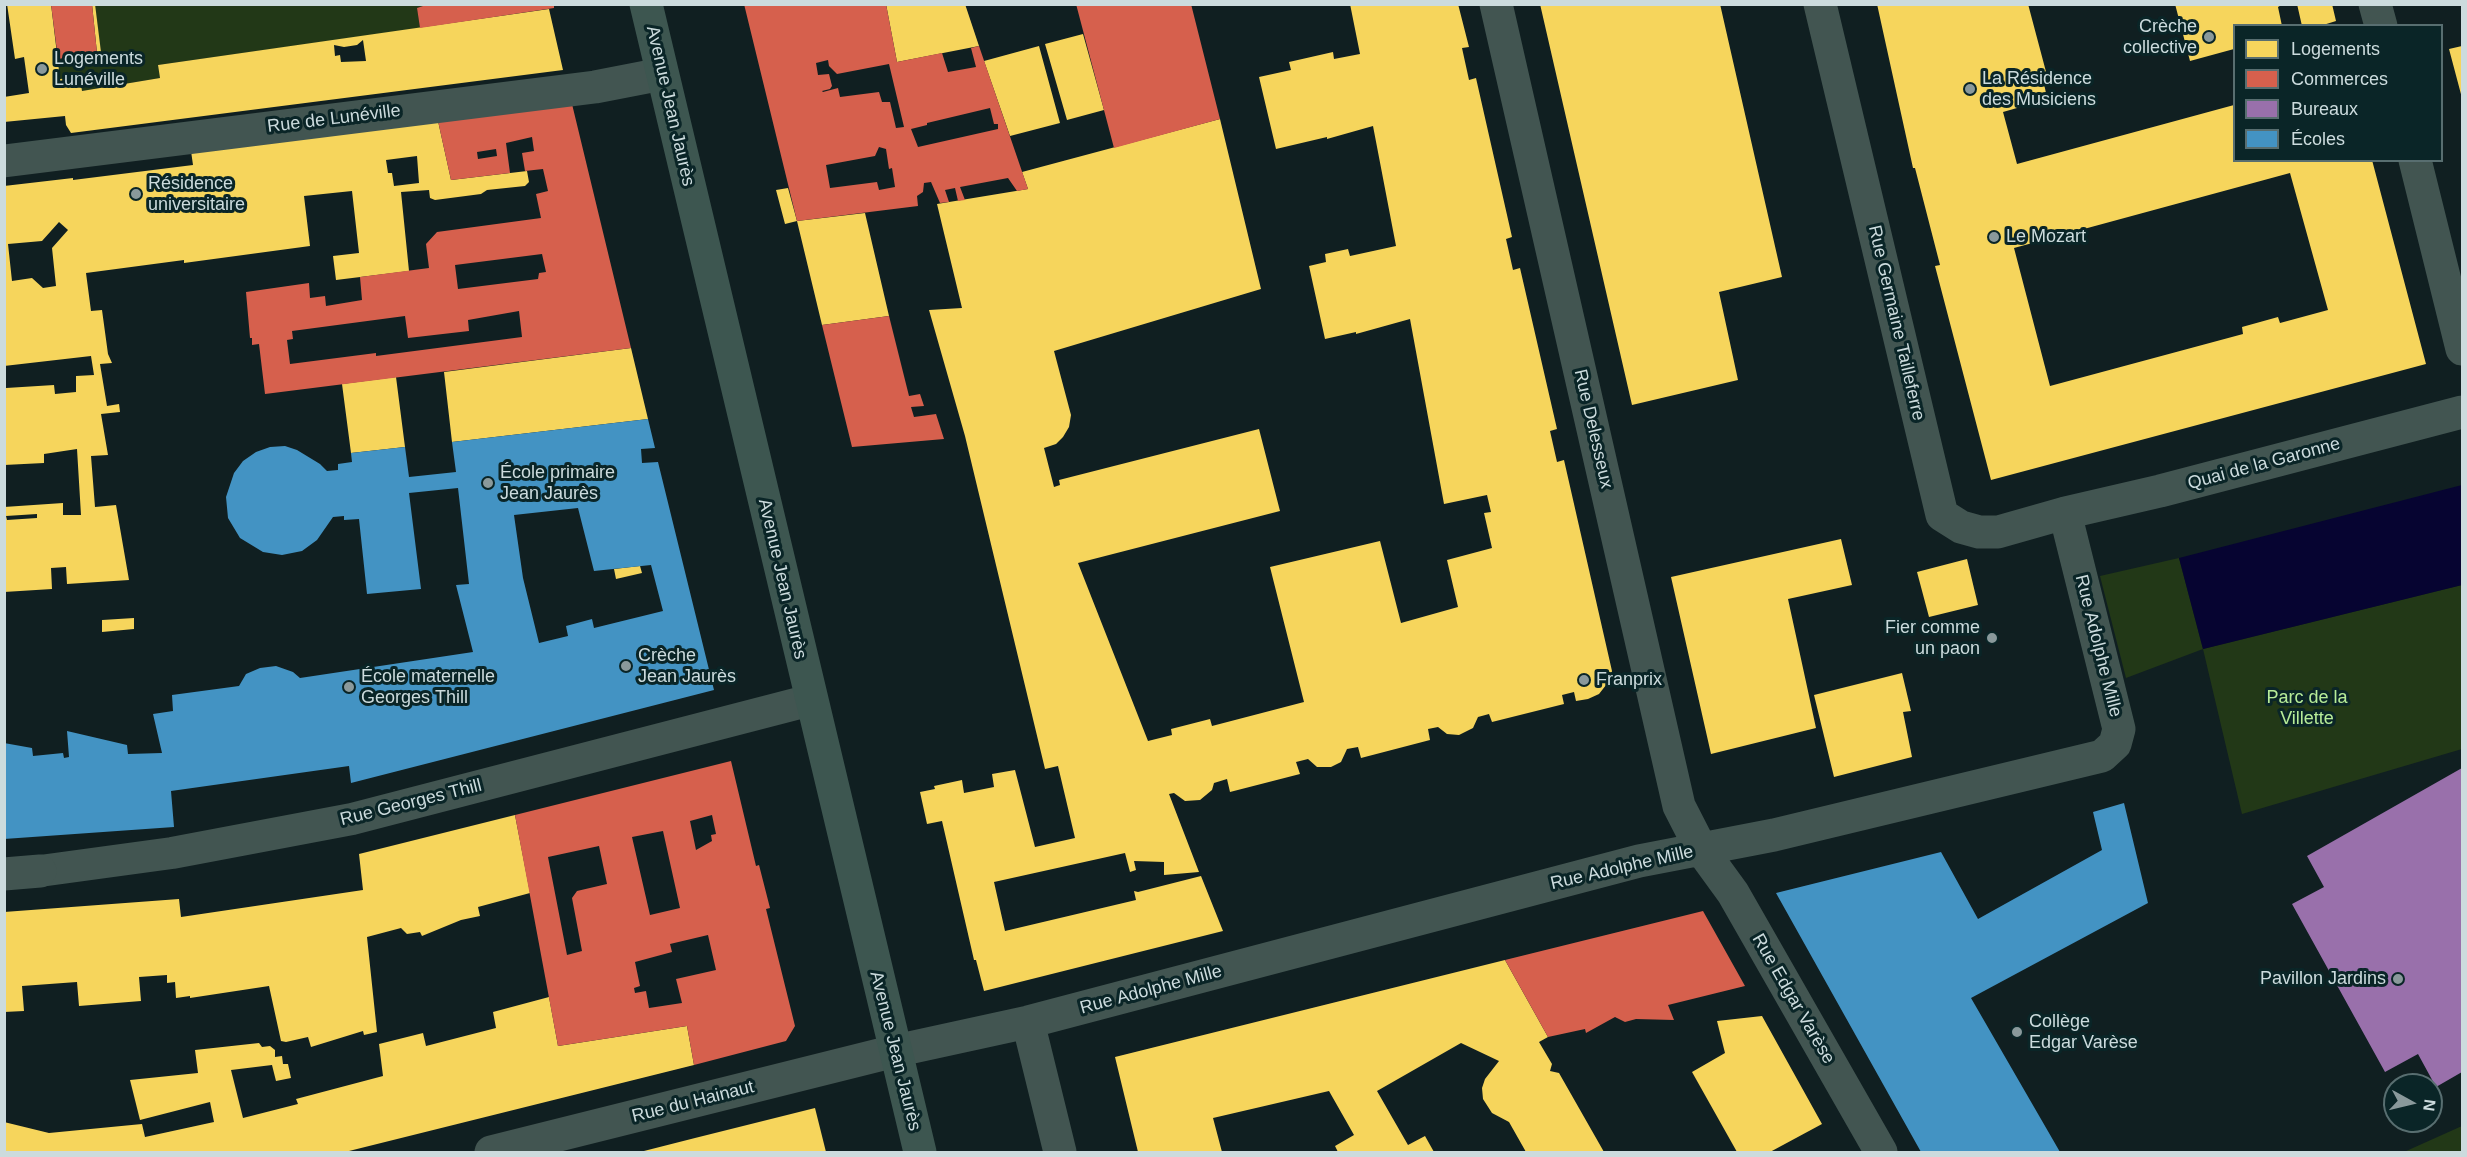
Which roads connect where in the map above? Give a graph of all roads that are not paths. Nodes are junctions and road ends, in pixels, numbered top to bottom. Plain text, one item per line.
1 (646, 4) edge
2 (1496, 4) edge
3 (1820, 4) edge
4 (2375, 4) edge
5 (2380, 24) edge
6 (662, 74) junction
7 (4, 160) edge
8 (2416, 162) edge
9 (2463, 349) edge
10 (2463, 412) edge
11 (2065, 513) junction
12 (811, 700) junction
13 (1701, 849) junction
14 (40, 872) joint
15 (4, 874) edge
16 (1028, 1022) junction
17 (895, 1051) junction
18 (491, 1152) edge
19 (920, 1152) edge
20 (1060, 1152) edge
21 (1881, 1152) edge

1 - 6 main road, Avenue Jean Jaurès
2 - 13 street, Rue Delesseux
3 - 11 street, Rue Germaine Tailleferre
4 - 5 street
6 - 7 street, Rue de Lunéville
6 - 12 main road, Avenue Jean Jaurès
8 - 9 street
10 - 11 street, Quai de la Garonne
11 - 13 street, Rue Adolphe Mille
12 - 14 street, Rue Georges Thill
12 - 17 main road, Avenue Jean Jaurès
13 - 16 street, Rue Adolphe Mille
13 - 21 street, Rue Edgar Varèse
14 - 15 street, Rue Georges Thill
16 - 17 street, Rue Adolphe Mille
16 - 20 street
17 - 18 street, Rue du Hainaut
17 - 19 main road, Avenue Jean Jaurès

